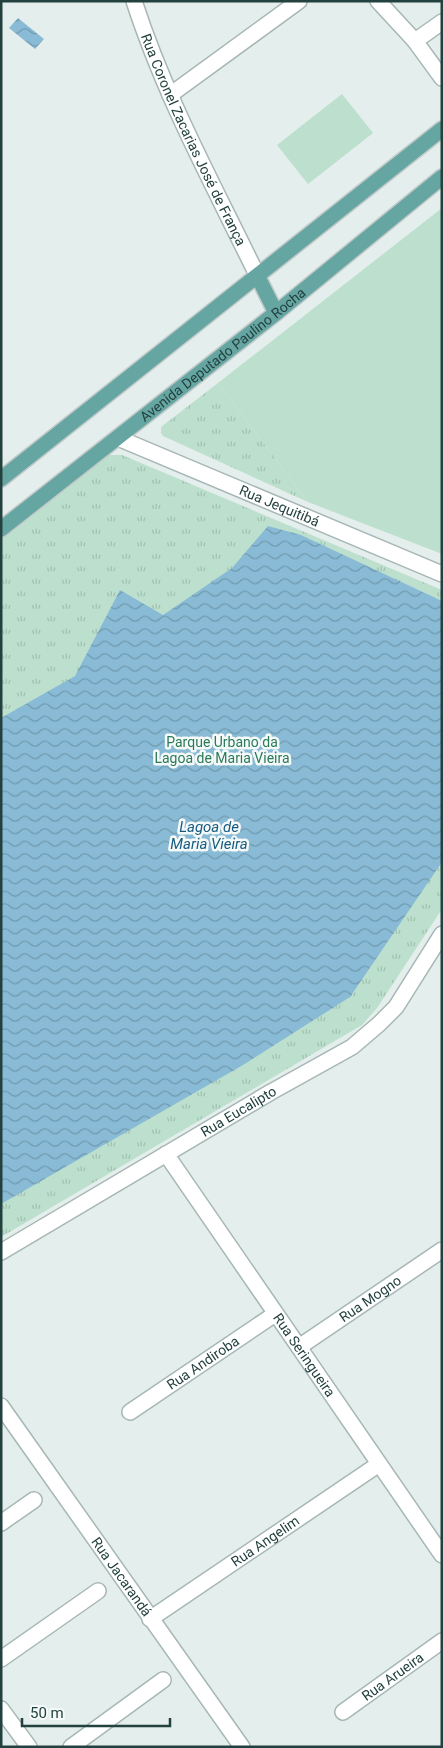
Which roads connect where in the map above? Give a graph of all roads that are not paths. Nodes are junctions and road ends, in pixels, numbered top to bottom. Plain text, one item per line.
1 (134, 1) edge
2 (299, 1) edge
3 (378, 1) edge
4 (442, 22) edge
5 (415, 41) junction
6 (442, 78) edge
7 (170, 95) junction
8 (442, 129) edge
9 (442, 177) edge
10 (258, 277) junction
11 (276, 313) junction
12 (118, 438) junction
13 (5, 471) edge
14 (1, 529) edge
15 (442, 574) edge
16 (442, 934) edge
17 (166, 1154) junction
18 (442, 1250) edge
19 (1, 1252) edge
20 (275, 1314) junction
21 (299, 1347) junction
22 (1, 1406) edge
23 (130, 1412) dead end
24 (379, 1464) junction
25 (34, 1500) dead end
26 (1, 1523) edge
27 (442, 1555) edge
28 (98, 1590) dead end
29 (150, 1619) junction
30 (442, 1641) edge
31 (1, 1659) edge
32 (163, 1680) dead end
33 (1, 1709) edge
34 (343, 1712) dead end
35 (29, 1747) edge
36 (71, 1747) edge
37 (242, 1747) edge

1 - 7 street, Rua Coronel Zacarias José de França
2 - 7 street
3 - 5 street
4 - 5 street
5 - 6 street
7 - 10 street, Rua Coronel Zacarias José de França
8 - 10 main road
9 - 11 main road, Avenida Deputado Paulino Rocha
10 - 11 main road
10 - 13 main road
11 - 12 main road, Avenida Deputado Paulino Rocha
12 - 14 main road, Avenida Deputado Paulino Rocha
12 - 15 street, Rua Jequitibá
16 - 17 street, Rua Eucalipto
17 - 19 street, Rua Eucalipto
17 - 20 street, Rua Seringueira
18 - 21 street, Rua Mogno
20 - 21 street, Rua Seringueira
20 - 23 street, Rua Andiroba
21 - 24 street, Rua Seringueira
22 - 29 street, Rua Jacarandá
24 - 27 street, Rua Seringueira
24 - 29 street, Rua Angelim
25 - 26 street
28 - 31 street
29 - 37 street, Rua Jacarandá
30 - 34 street, Rua Arueira
32 - 36 street
33 - 35 street

